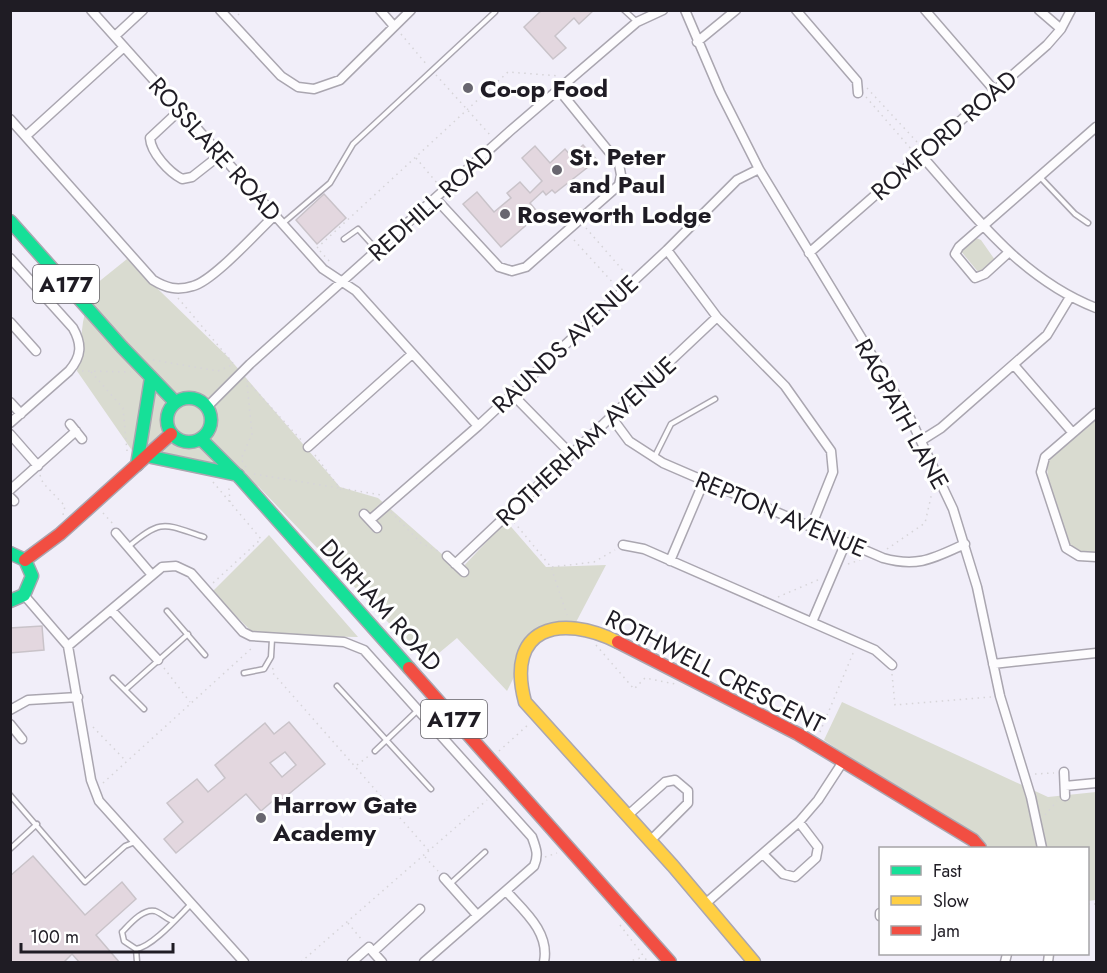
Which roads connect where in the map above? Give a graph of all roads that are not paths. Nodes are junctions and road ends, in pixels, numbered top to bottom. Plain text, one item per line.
1 (91, 10) edge
2 (143, 10) edge
3 (220, 10) edge
4 (380, 10) edge
5 (411, 10) edge
6 (624, 10) edge
7 (663, 10) edge
8 (685, 10) edge
9 (736, 10) edge
10 (796, 10) edge
11 (925, 10) edge
12 (1039, 10) edge
13 (1071, 10) edge
14 (495, 12) dead end
15 (637, 22) junction
16 (393, 25) junction
17 (1061, 29) junction
18 (115, 36) junction
19 (697, 42) junction
20 (124, 47) junction
21 (559, 90) junction
22 (857, 91) road end
23 (995, 91) junction
24 (180, 110) junction
25 (10, 119) edge
26 (1096, 126) edge
27 (26, 136) junction
28 (220, 155) junction
29 (922, 155) junction
30 (759, 169) junction
31 (1040, 176) junction
32 (436, 199) junction
33 (274, 216) junction
34 (10, 221) edge
35 (1088, 223) dead end
36 (282, 224) junction
37 (983, 225) junction
38 (344, 239) dead end
39 (377, 250) junction
40 (667, 250) junction
41 (809, 253) junction
42 (1008, 253) junction
43 (10, 258) edge
44 (342, 283) junction
45 (1070, 297) junction
46 (1096, 308) edge
47 (717, 317) junction
48 (10, 322) edge
49 (36, 351) dead end
50 (411, 355) junction
51 (1014, 365) junction
52 (151, 378) junction
53 (512, 394) junction
54 (715, 399) dead end
55 (10, 402) edge
56 (175, 402) junction
57 (207, 407) junction
58 (1096, 413) edge
59 (21, 414) junction
60 (612, 417) junction
61 (10, 423) edge
62 (478, 426) junction
63 (76, 431) dead end
64 (1072, 432) junction
65 (10, 434) edge
66 (171, 434) junction
67 (201, 439) junction
68 (922, 440) junction
69 (308, 447) road end
70 (570, 453) junction
71 (147, 456) junction
72 (654, 459) junction
73 (38, 465) junction
74 (137, 465) junction
75 (238, 475) junction
76 (704, 481) junction
77 (10, 490) edge
78 (811, 527) junction
79 (377, 528) dead end
80 (116, 533) road end
81 (204, 537) dead end
82 (846, 542) junction
83 (965, 544) junction
84 (623, 545) road end
85 (128, 547) junction
86 (10, 553) edge
87 (447, 556) road end
88 (1096, 557) edge
89 (25, 560) junction
90 (670, 561) junction
91 (455, 564) junction
92 (464, 572) dead end
93 (152, 575) junction
94 (24, 595) junction
95 (10, 601) edge
96 (111, 610) junction
97 (167, 610) dead end
98 (812, 622) junction
99 (188, 634) junction
100 (272, 639) junction
101 (68, 646) junction
102 (1096, 653) edge
103 (205, 654) dead end
104 (158, 660) junction
105 (993, 664) junction
106 (892, 665) road end
107 (244, 673) dead end
108 (113, 678) dead end
109 (337, 686) dead end
110 (125, 690) junction
111 (78, 697) junction
112 (144, 709) dead end
113 (10, 710) edge
114 (418, 710) junction
115 (10, 724) edge
116 (22, 739) dead end
117 (387, 741) junction
118 (375, 751) road end
119 (844, 760) junction
120 (1064, 772) road end
121 (1096, 783) edge
122 (1065, 786) junction
123 (430, 789) dead end
124 (10, 795) edge
125 (1065, 796) road end
126 (627, 816) junction
127 (799, 822) junction
128 (37, 824) junction
129 (650, 841) junction
130 (135, 842) junction
131 (979, 847) edge
132 (1042, 847) edge
133 (10, 849) edge
134 (484, 852) dead end
135 (763, 854) junction
136 (447, 881) joint
137 (506, 891) junction
138 (191, 904) junction
139 (705, 904) junction
140 (420, 909) dead end
141 (477, 915) junction
142 (173, 921) junction
143 (136, 949) junction
144 (371, 950) junction
145 (137, 963) edge
146 (244, 963) edge
147 (352, 963) edge
148 (382, 963) edge
149 (424, 963) edge
150 (544, 963) edge
151 (670, 963) edge
152 (754, 963) edge

1 - 18 street, ROSSLARE ROAD
2 - 18 street
3 - 16 street
4 - 16 street
5 - 16 street
6 - 15 lane
7 - 15 street, REDHILL ROAD
8 - 19 street, RAGPATH LANE
9 - 19 street
10 - 22 street
11 - 23 street
12 - 17 street
13 - 17 street, ROMFORD ROAD
14 - 36 lane
15 - 21 street, REDHILL ROAD
17 - 23 street, ROMFORD ROAD
18 - 20 street, ROSSLARE ROAD
19 - 30 street, RAGPATH LANE
20 - 24 street, ROSSLARE ROAD
20 - 27 street
21 - 32 street, REDHILL ROAD
21 - 32 street
23 - 29 street, ROMFORD ROAD
24 - 28 street, ROSSLARE ROAD
24 - 28 street
25 - 27 street
26 - 31 street
27 - 33 street
28 - 33 street, ROSSLARE ROAD
29 - 37 street
29 - 41 street, ROMFORD ROAD
30 - 40 street, RAUNDS AVENUE
30 - 41 street, RAGPATH LANE
31 - 35 lane
31 - 37 street
32 - 39 street, REDHILL ROAD
33 - 36 street, ROSSLARE ROAD
34 - 52 main road, A177
36 - 44 street, ROSSLARE ROAD
37 - 42 street
37 - 42 street
38 - 39 lane
39 - 44 street, REDHILL ROAD
40 - 47 street
40 - 53 street, RAUNDS AVENUE
41 - 68 street, RAGPATH LANE
42 - 45 street
43 - 59 street
44 - 50 street, ROSSLARE ROAD
44 - 57 street, REDHILL ROAD
45 - 46 street
45 - 51 street
47 - 60 street, ROTHERHAM AVENUE
47 - 78 street
48 - 49 street
50 - 62 street, ROSSLARE ROAD
50 - 69 street
51 - 64 street
51 - 68 street
52 - 56 main road, A177
52 - 74 main road
53 - 62 street, RAUNDS AVENUE
53 - 70 street
54 - 72 lane
55 - 59 street
56 - 57 main road
56 - 66 main road
57 - 67 main road
58 - 64 street
59 - 61 street
60 - 70 street, ROTHERHAM AVENUE
60 - 72 street, REPTON AVENUE
62 - 79 street, RAUNDS AVENUE
63 - 73 street
64 - 88 street
65 - 73 street
66 - 67 main road
66 - 71 main road
67 - 75 main road, DURHAM ROAD / A177
68 - 83 street, RAGPATH LANE
70 - 91 street, ROTHERHAM AVENUE
71 - 74 main road
71 - 75 main road
72 - 76 street, REPTON AVENUE
73 - 77 street
74 - 89 main road
75 - 151 main road, DURHAM ROAD / A177
76 - 78 street, REPTON AVENUE
76 - 90 street
78 - 82 street, REPTON AVENUE
80 - 85 street
81 - 85 lane
82 - 83 street, REPTON AVENUE
82 - 98 street
83 - 105 street, RAGPATH LANE
84 - 90 street
85 - 93 street
86 - 89 main road
87 - 91 street
89 - 94 main road
90 - 98 street
91 - 92 street
93 - 96 street
93 - 100 street
94 - 95 main road
94 - 101 street
96 - 101 street
96 - 104 street
97 - 99 lane
98 - 106 street
99 - 103 lane
99 - 104 lane
100 - 107 lane
100 - 114 street
101 - 111 street
102 - 105 street
104 - 110 lane
105 - 132 street, RAGPATH LANE
108 - 110 lane
109 - 117 lane
110 - 112 lane
111 - 113 street
111 - 130 street
114 - 117 lane
114 - 137 street
115 - 116 street
117 - 118 lane
117 - 123 lane
119 - 126 main road, ROTHWELL CRESCENT
119 - 127 street
119 - 131 main road, ROTHWELL CRESCENT
120 - 122 street
121 - 122 street
122 - 125 street
124 - 128 lane
126 - 129 main road, ROTHWELL CRESCENT
126 - 129 street
127 - 135 street
127 - 135 street
128 - 130 lane
128 - 133 lane
129 - 139 main road, ROTHWELL CRESCENT
130 - 138 street
134 - 136 lane
135 - 139 street
136 - 141 street
137 - 141 street
137 - 150 street
138 - 142 lane
138 - 146 street
139 - 152 main road, ROTHWELL CRESCENT
140 - 144 street
141 - 149 street
142 - 143 lane
142 - 143 lane
143 - 145 lane
144 - 147 street
144 - 148 street

